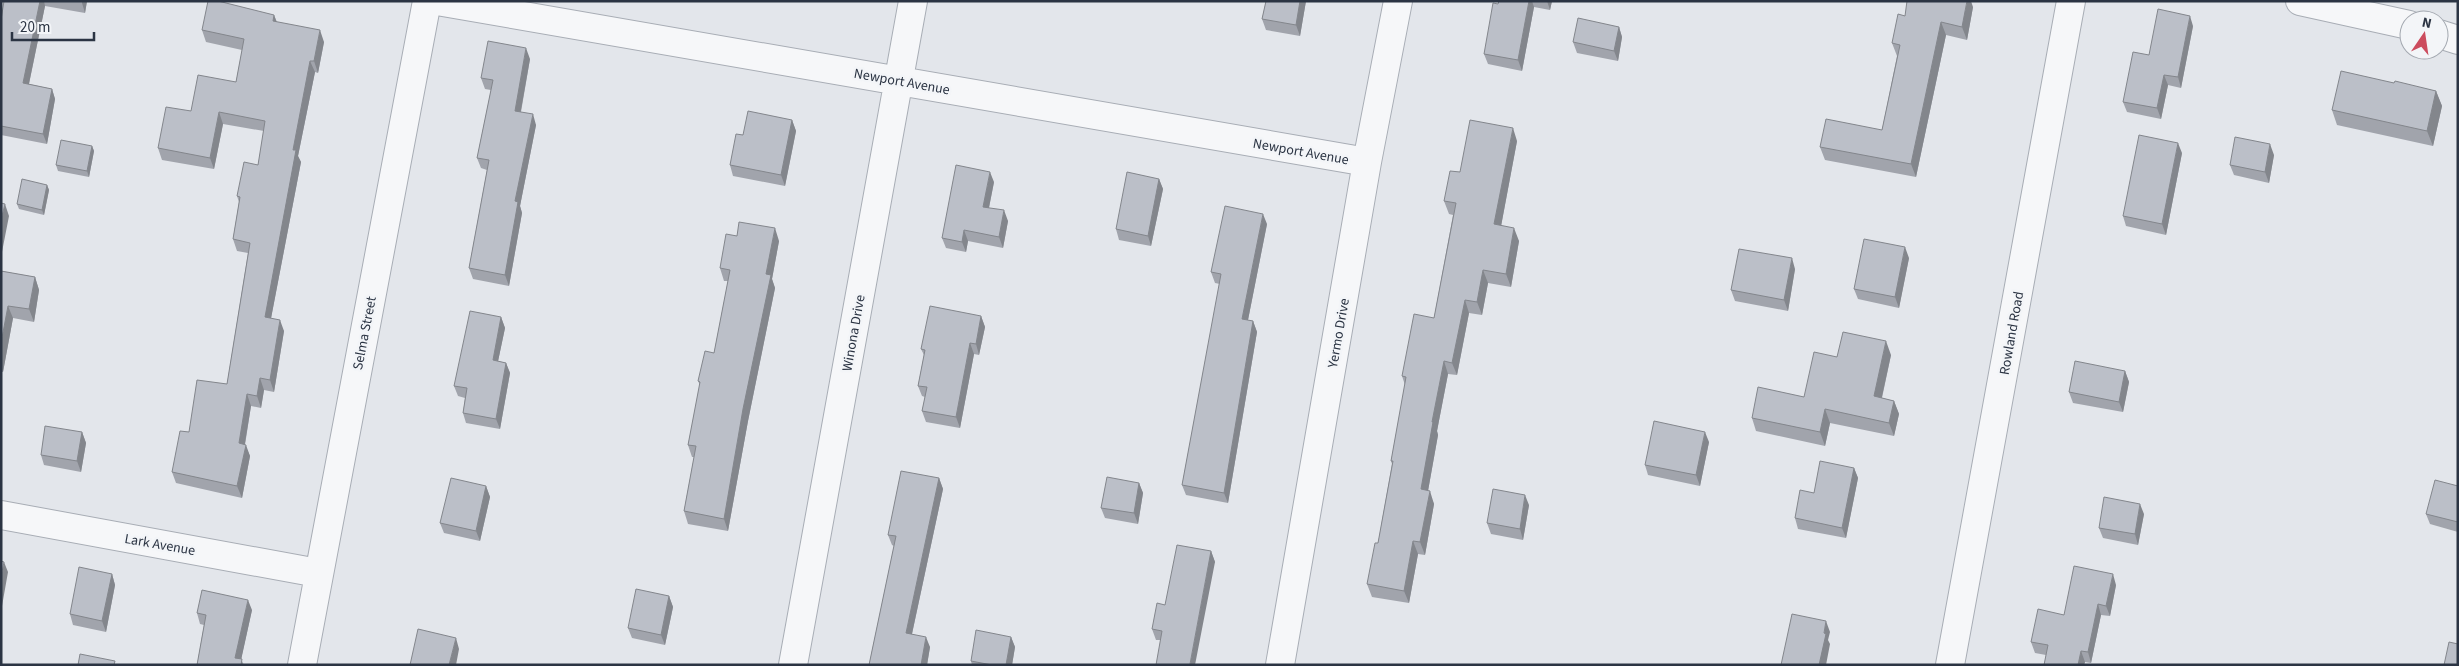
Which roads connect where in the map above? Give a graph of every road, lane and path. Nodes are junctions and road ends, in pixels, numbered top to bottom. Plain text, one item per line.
1 (427, 1) edge
2 (437, 1) edge
3 (913, 1) edge
4 (1398, 1) edge
5 (2071, 1) edge
6 (2300, 1) edge
7 (2399, 23) edge
8 (898, 81) junction
9 (1367, 162) junction
10 (1, 515) edge
11 (318, 572) junction
12 (302, 665) edge
13 (793, 665) edge
14 (1280, 665) edge
15 (1950, 665) edge

1 - 11 street, Selma Street
2 - 8 street, Newport Avenue
3 - 8 street, Winona Drive
4 - 9 street, Yermo Drive
5 - 15 street, Rowland Road
6 - 7 street
8 - 9 street, Newport Avenue
8 - 13 street, Winona Drive
9 - 14 street, Yermo Drive
10 - 11 street, Lark Avenue
11 - 12 street, Selma Street

